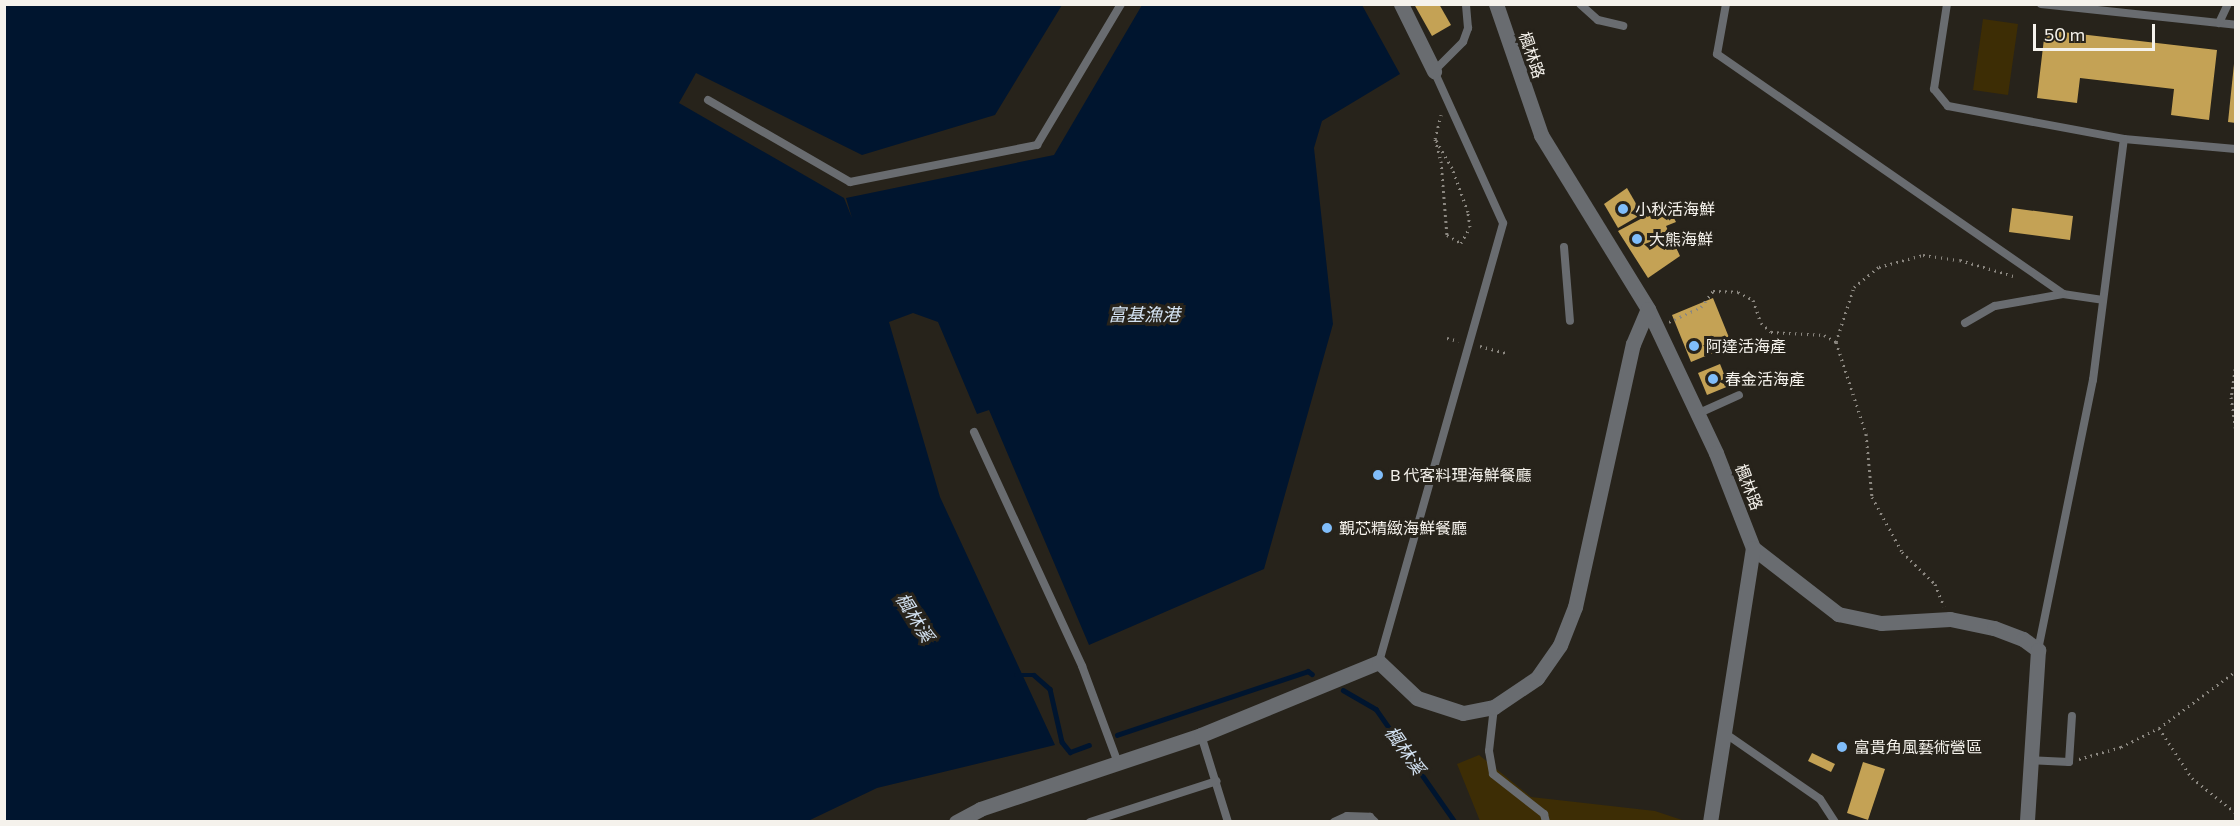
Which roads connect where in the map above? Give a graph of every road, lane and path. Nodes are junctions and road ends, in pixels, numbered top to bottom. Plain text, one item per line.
1 (1121, 4) edge
2 (1401, 4) edge
3 (1466, 4) edge
4 (1496, 4) edge
5 (1580, 4) edge
6 (1726, 4) edge
7 (2041, 4) edge
8 (2228, 4) edge
9 (1945, 5) edge
10 (2219, 23) junction
11 (2235, 25) edge
12 (1623, 26) dead end
13 (1434, 70) junction
14 (1445, 96) junction
15 (708, 100) dead end
16 (1435, 139) junction
17 (2124, 140) junction
18 (2235, 149) edge
19 (1564, 247) dead end
20 (2029, 272) junction
21 (2063, 294) junction
22 (2103, 300) junction
23 (1648, 309) junction
24 (1570, 321) dead end
25 (1965, 323) dead end
26 (1657, 328) junction
27 (1836, 342) junction
28 (2235, 363) edge
29 (1739, 395) dead end
30 (1696, 414) junction
31 (974, 432) dead end
32 (2235, 434) edge
33 (1753, 548) junction
34 (1950, 619) junction
35 (2038, 650) junction
36 (1379, 662) junction
37 (2235, 672) edge
38 (1494, 707) junction
39 (2072, 716) dead end
40 (2159, 728) junction
41 (1726, 734) junction
42 (1201, 735) junction
43 (2028, 760) junction
44 (2069, 762) junction
45 (1118, 763) junction
46 (1217, 781) junction
47 (2235, 813) edge
48 (956, 822) edge
49 (1090, 822) edge
50 (1228, 822) edge
51 (1334, 822) edge
52 (1375, 822) edge
53 (1546, 822) edge
54 (1710, 822) edge
55 (1835, 822) edge
56 (2027, 822) edge

1 - 15 lane
2 - 13 street
3 - 13 lane
4 - 23 street, 楓林路
5 - 12 lane
6 - 20 lane
7 - 10 lane
8 - 10 lane
9 - 17 lane
10 - 11 lane
13 - 14 lane
14 - 16 path
14 - 36 lane
16 - 16 path
17 - 18 lane
17 - 22 lane
19 - 24 lane
20 - 21 lane
20 - 27 path
21 - 22 lane
21 - 25 lane
22 - 35 lane
23 - 26 street, 楓林路
23 - 38 street
26 - 27 path
26 - 30 street, 楓林路
27 - 34 path
28 - 32 path
29 - 30 lane
30 - 33 street, 楓林路
31 - 45 lane
33 - 34 street
33 - 41 street
34 - 35 street
35 - 43 street
36 - 38 street
36 - 42 street
37 - 40 path
38 - 53 lane
39 - 44 lane
40 - 44 path
40 - 47 path
41 - 54 street
41 - 55 lane
42 - 45 street
42 - 46 lane
43 - 44 lane
43 - 56 street
45 - 48 street
46 - 49 lane
46 - 50 lane
51 - 52 lane

